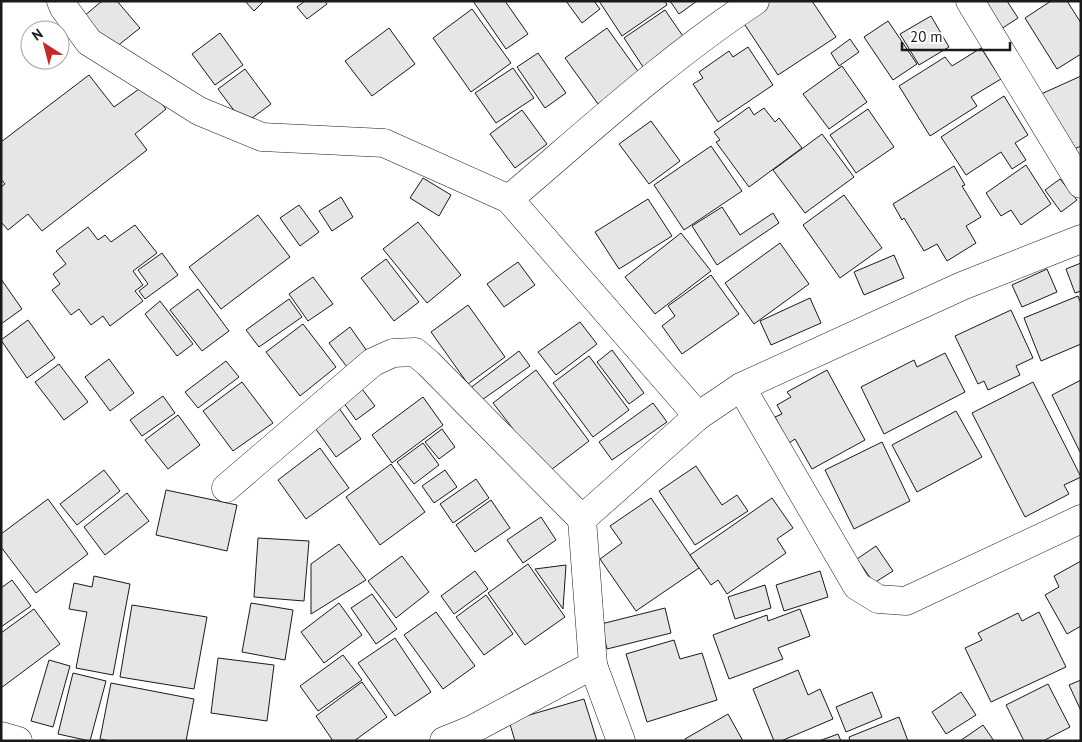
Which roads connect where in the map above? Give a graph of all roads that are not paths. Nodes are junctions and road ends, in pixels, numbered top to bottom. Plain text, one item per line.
1 (61, 1) edge
2 (970, 1) edge
3 (737, 6) edge
4 (1081, 184) edge
5 (509, 199) junction
6 (1081, 239) edge
7 (741, 387) junction
8 (698, 416) junction
9 (226, 488) dead end
10 (582, 519) junction
11 (1081, 519) edge
12 (593, 665) junction
13 (1, 736) edge
14 (18, 741) edge
15 (444, 741) edge
16 (621, 741) edge

1 - 5 street
2 - 4 street
3 - 5 street
5 - 8 street
6 - 7 street
7 - 8 street
7 - 11 street
8 - 10 street
9 - 10 street
10 - 12 street
12 - 15 street
12 - 16 street
13 - 14 street

